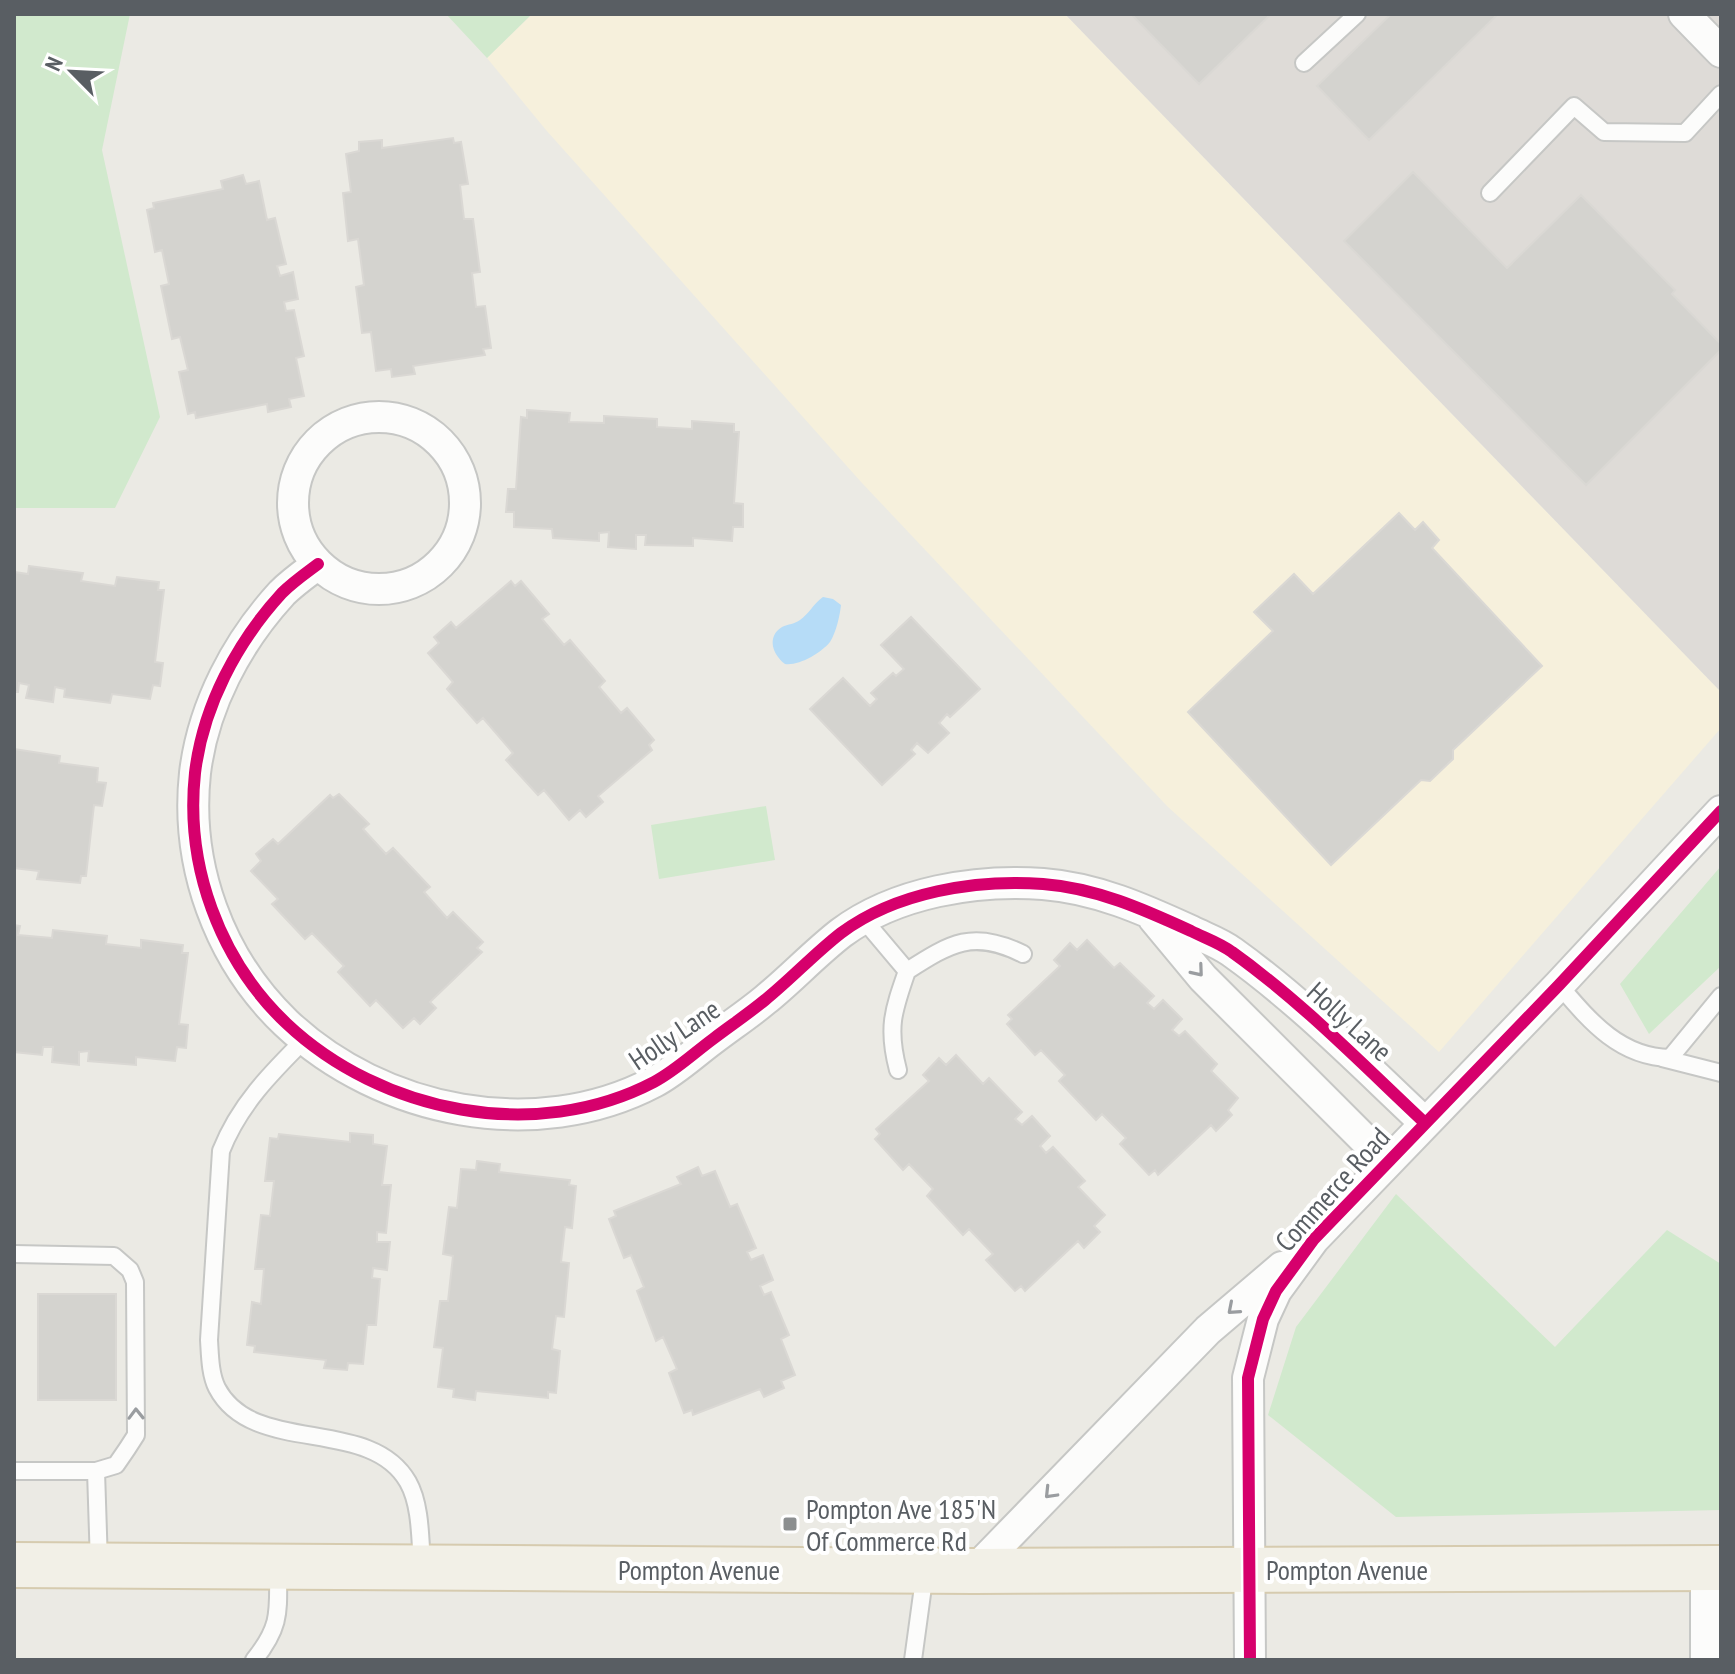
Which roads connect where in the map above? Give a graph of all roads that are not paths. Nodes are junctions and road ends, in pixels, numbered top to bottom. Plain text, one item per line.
1 (1357, 14) edge
2 (1684, 14) edge
3 (1721, 52) edge
4 (1304, 63) dead end
5 (1721, 94) edge
6 (1490, 193) dead end
7 (318, 564) junction
8 (1721, 811) edge
9 (1148, 911) junction
10 (864, 920) junction
11 (1023, 954) dead end
12 (907, 971) junction
13 (1559, 985) junction
14 (1721, 996) edge
15 (305, 1039) junction
16 (1660, 1057) junction
17 (898, 1070) dead end
18 (1721, 1073) edge
19 (1425, 1123) junction
20 (1387, 1162) junction
21 (1314, 1239) junction
22 (14, 1254) edge
23 (14, 1471) edge
24 (96, 1471) junction
25 (14, 1565) edge
26 (99, 1566) junction
27 (278, 1567) junction
28 (422, 1567) junction
29 (1717, 1568) edge
30 (1251, 1570) junction
31 (925, 1571) junction
32 (974, 1571) junction
33 (254, 1660) edge
34 (913, 1660) edge
35 (1250, 1660) edge
36 (1713, 1660) edge

1 - 4 lane
2 - 3 street
5 - 6 lane
7 - 7 street
7 - 15 street, Holly Lane
8 - 13 street, Commerce Road
9 - 10 street, Holly Lane
9 - 19 street, Holly Lane
9 -> 20 street
10 - 12 lane
10 - 15 street, Holly Lane
11 - 12 lane
12 - 17 lane
13 - 16 lane
13 - 19 street, Commerce Road
14 - 16 lane
15 - 28 lane
16 - 18 lane
19 - 20 street, Commerce Road
20 - 21 street, Commerce Road
21 - 30 street, Commerce Road
21 -> 32 street, Commerce Road
24 -> 22 lane
23 - 24 lane
24 - 26 lane
25 - 26 main road, Pompton Avenue
26 - 27 main road, Pompton Avenue
27 - 28 main road, Pompton Avenue
27 - 33 lane
28 - 31 main road, Pompton Avenue
29 - 30 main road, Pompton Avenue
29 - 36 main road
30 - 32 main road, Pompton Avenue
30 - 35 street, Commerce Road
31 - 32 main road, Pompton Avenue
31 - 34 lane

